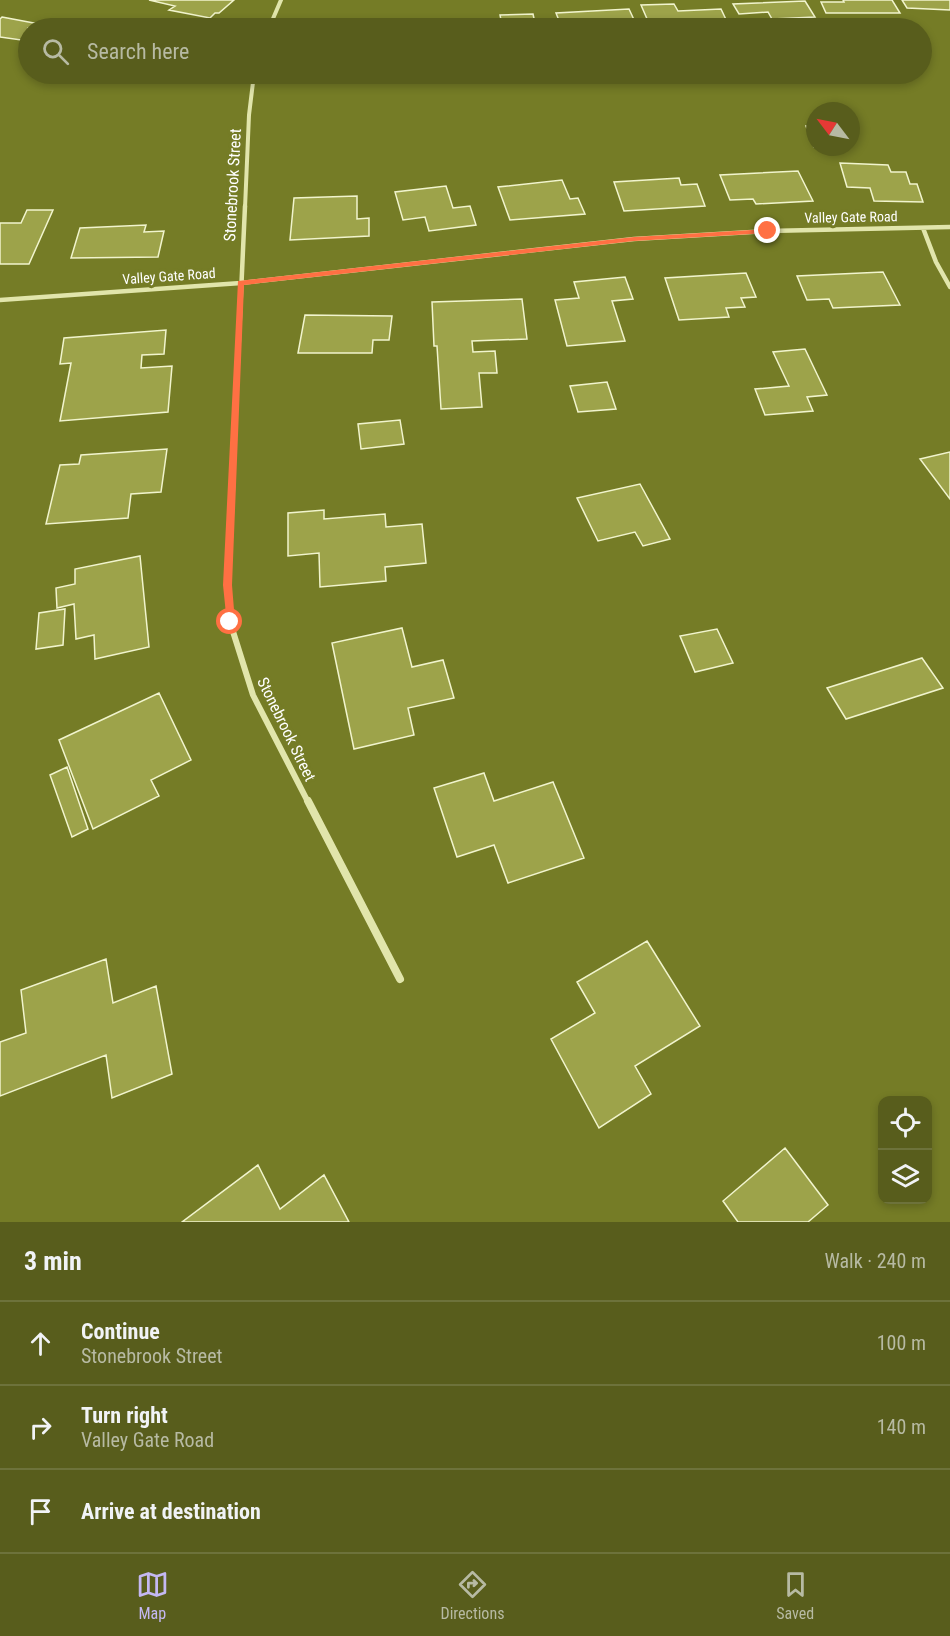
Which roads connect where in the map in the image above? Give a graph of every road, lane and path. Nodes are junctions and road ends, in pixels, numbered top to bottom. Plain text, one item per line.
1 (281, 0) edge
2 (273, 18) edge
3 (253, 84) edge
4 (950, 227) edge
5 (923, 228) junction
6 (241, 283) junction
7 (950, 287) edge
8 (0, 300) edge
9 (400, 979) dead end

1 - 2 street
3 - 6 street, Stonebrook Street
4 - 5 street, Valley Gate Road
5 - 6 street, Valley Gate Road
5 - 7 street
6 - 8 street, Valley Gate Road
6 - 9 street, Stonebrook Street

